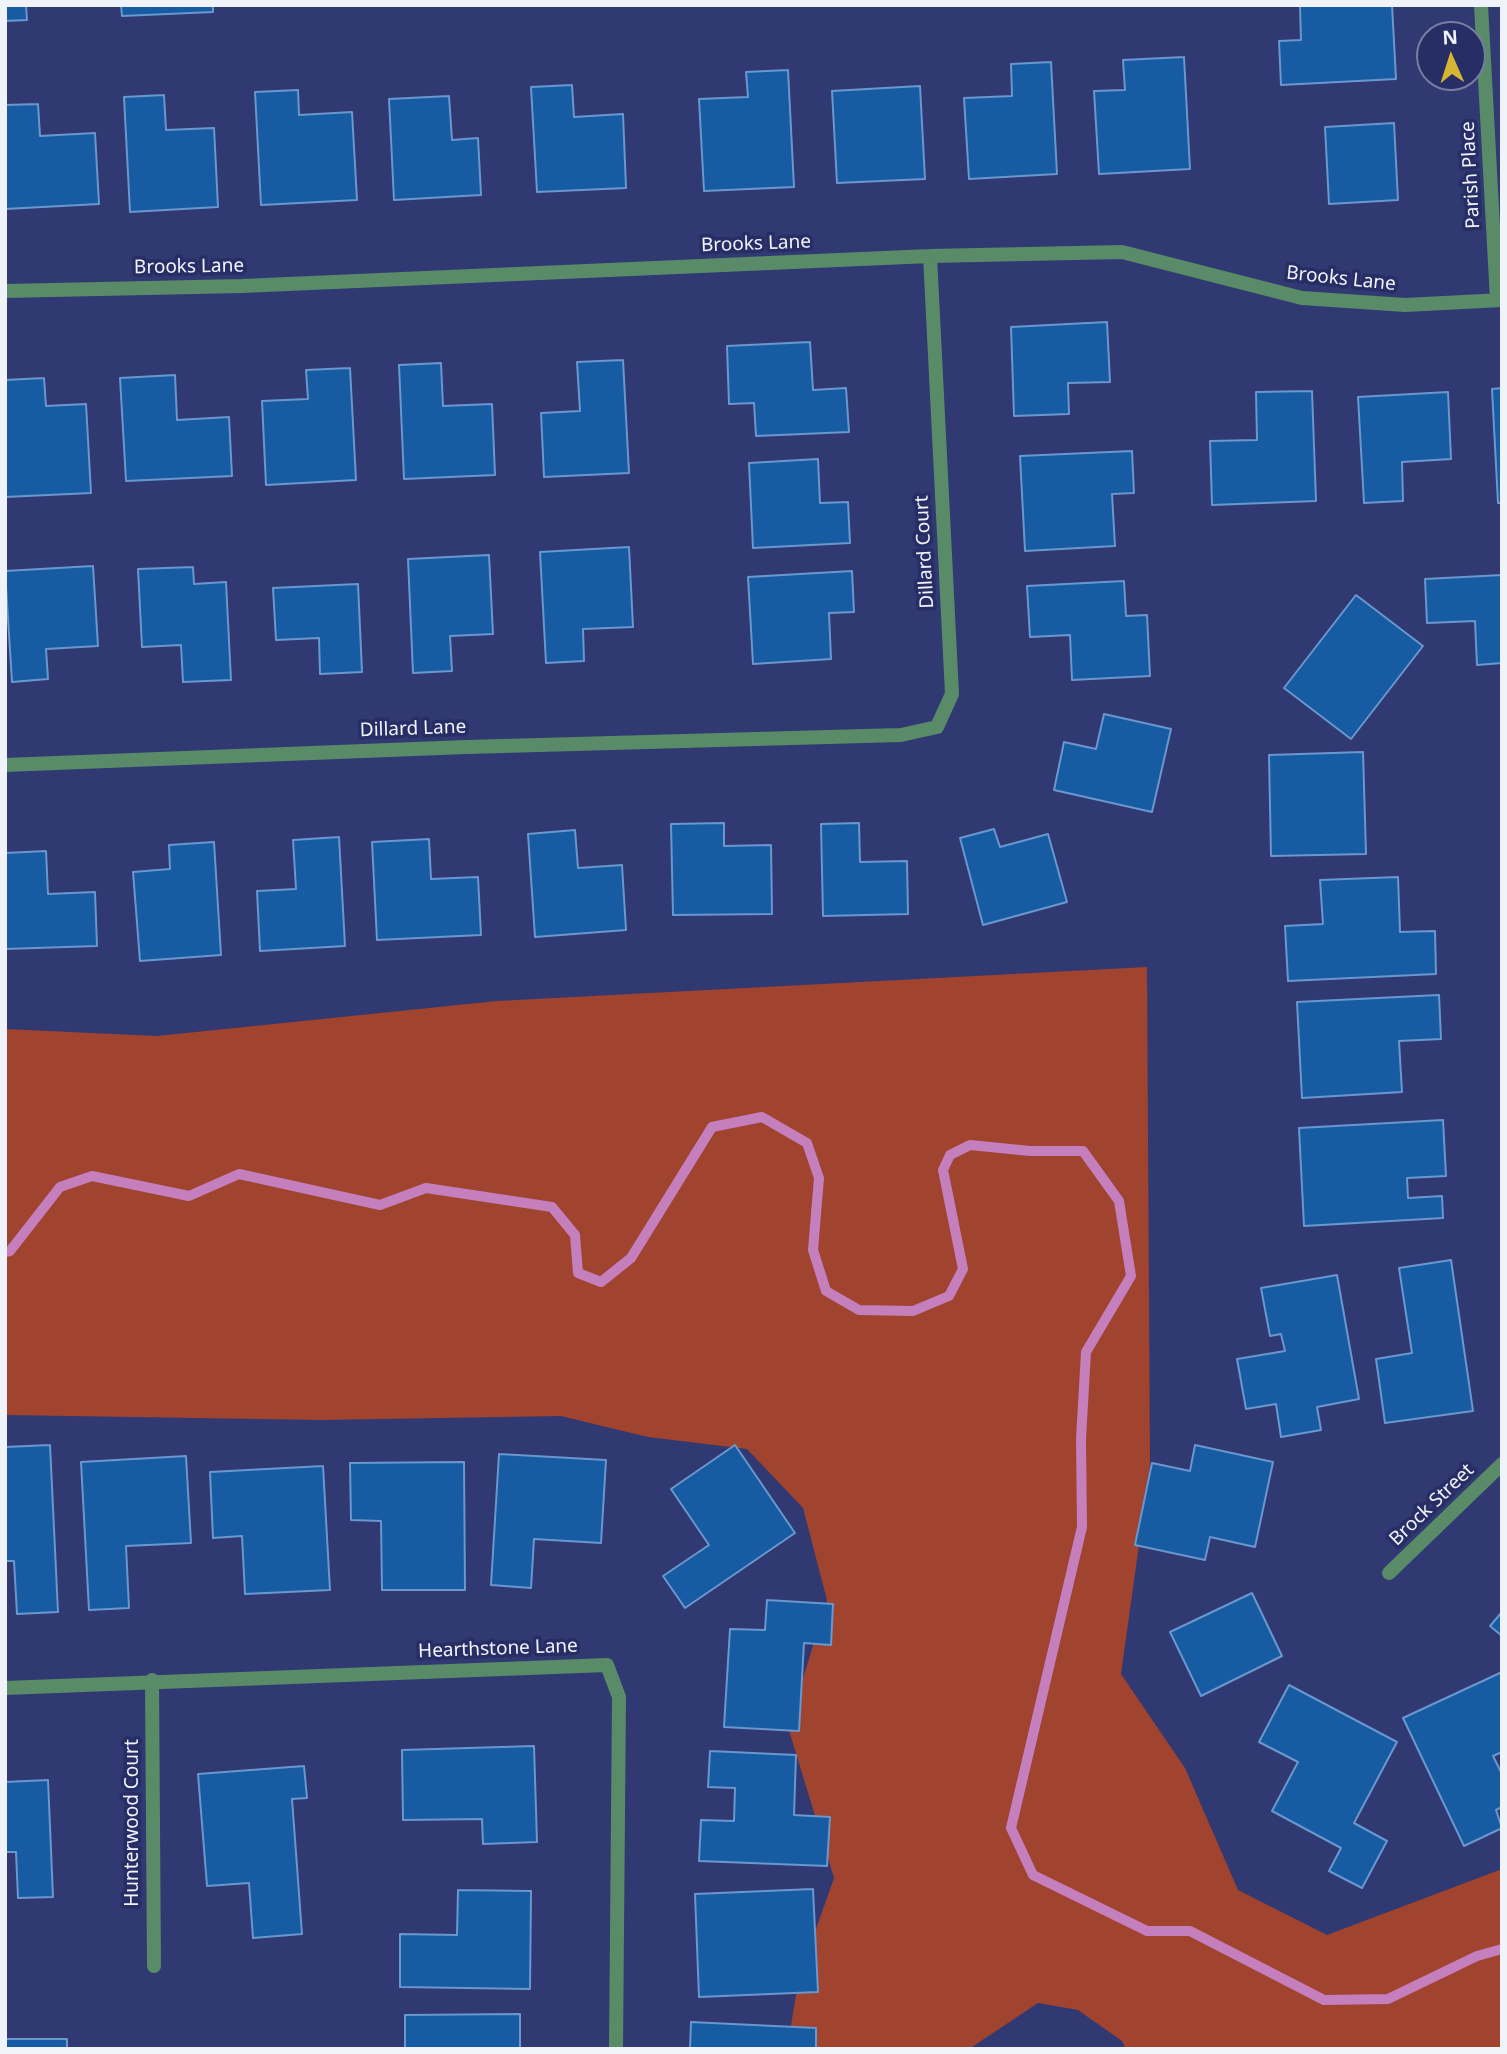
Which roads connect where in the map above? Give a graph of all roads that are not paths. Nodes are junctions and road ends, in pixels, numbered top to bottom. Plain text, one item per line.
1 (1481, 5) edge
2 (930, 256) junction
3 (5, 291) edge
4 (1499, 300) edge
5 (823, 737) joint
6 (5, 765) edge
7 (1502, 1464) edge
8 (1389, 1573) dead end
9 (152, 1680) junction
10 (5, 1688) edge
11 (153, 1966) dead end
12 (616, 2049) edge

1 - 4 street, Parish Place
2 - 3 street, Brooks Lane
2 - 4 street, Brooks Lane
2 - 5 street, Dillard Court
5 - 6 street, Dillard Lane
7 - 8 street, Brock Street
9 - 10 street, Hearthstone Lane
9 - 11 street, Hunterwood Court
9 - 12 street, Hearthstone Lane

